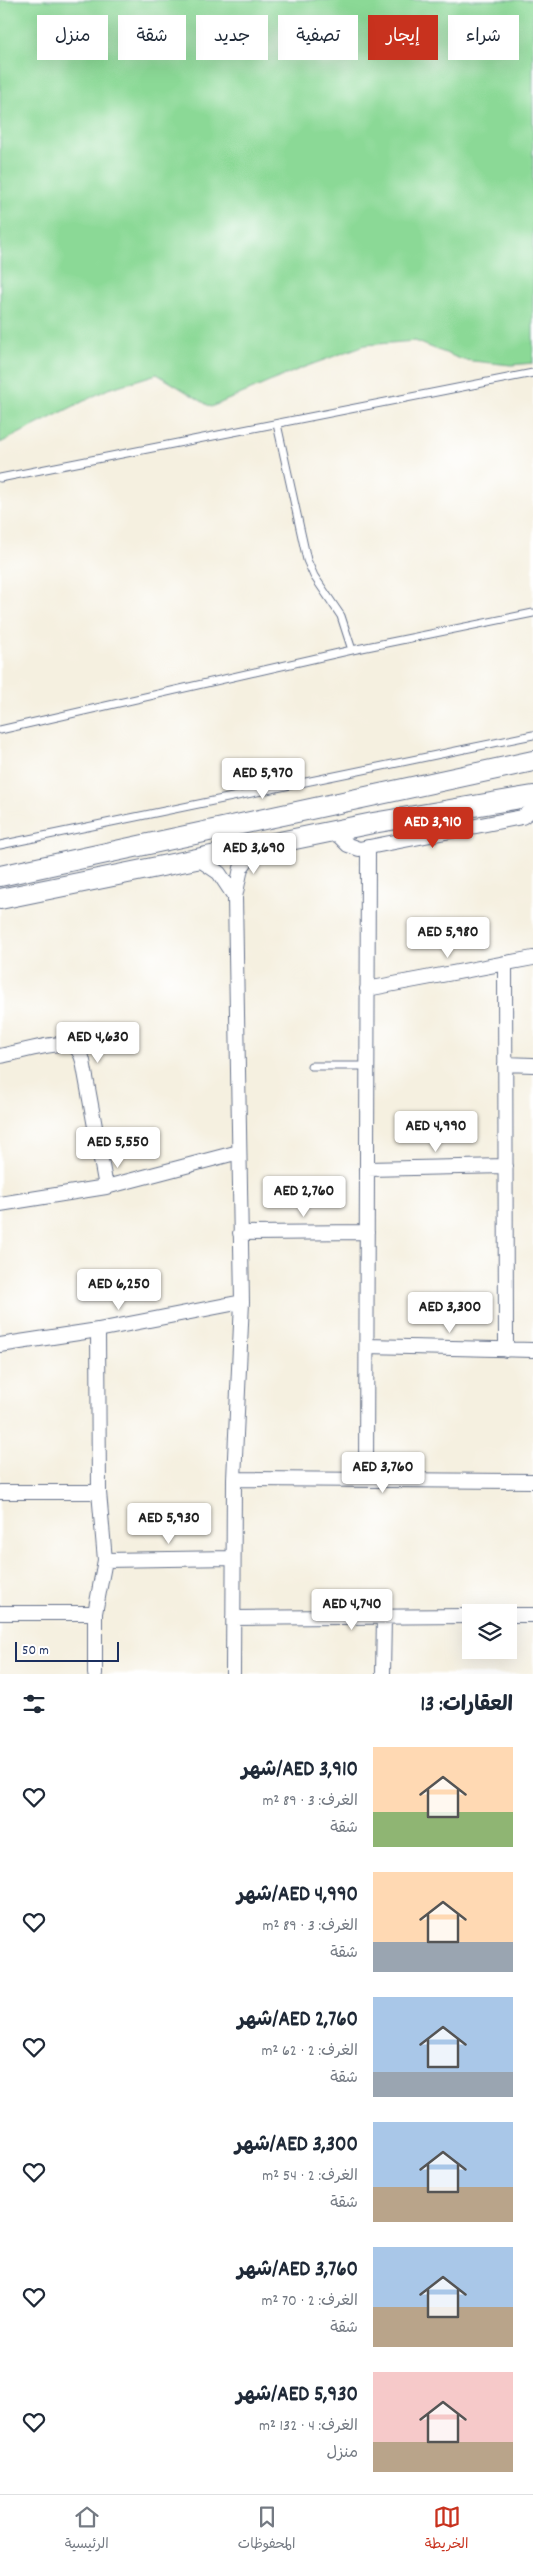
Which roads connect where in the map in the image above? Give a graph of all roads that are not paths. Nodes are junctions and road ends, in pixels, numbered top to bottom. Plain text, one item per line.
1 (533, 373) edge
2 (276, 424) junction
3 (0, 478) edge
4 (533, 613) edge
5 (352, 650) junction
6 (0, 730) edge
7 (533, 735) edge
8 (533, 761) edge
9 (533, 796) edge
10 (533, 809) edge
11 (334, 831) junction
12 (0, 845) edge
13 (257, 846) junction
14 (368, 847) junction
15 (197, 858) junction
16 (0, 876) edge
17 (235, 896) junction
18 (0, 899) edge
19 (533, 958) edge
20 (505, 963) junction
21 (367, 989) junction
22 (0, 1056) edge
23 (506, 1064) junction
24 (533, 1065) edge
25 (311, 1066) dead end
26 (367, 1066) junction
27 (240, 1152) junction
28 (506, 1166) junction
29 (367, 1169) junction
30 (106, 1187) junction
31 (0, 1204) edge
32 (367, 1232) junction
33 (240, 1233) junction
34 (242, 1302) junction
35 (98, 1330) junction
36 (0, 1345) edge
37 (367, 1346) junction
38 (506, 1350) junction
39 (533, 1350) edge
40 (234, 1479) junction
41 (366, 1479) junction
42 (533, 1481) edge
43 (0, 1492) edge
44 (99, 1492) junction
45 (233, 1558) junction
46 (105, 1560) junction
47 (0, 1613) edge
48 (95, 1613) junction
49 (533, 1615) edge
50 (384, 1616) junction
51 (462, 1616) edge
52 (517, 1616) edge
53 (233, 1618) junction
54 (95, 1674) edge
55 (233, 1674) edge
56 (383, 1674) edge

1 - 2 lane
2 - 3 lane
2 - 5 lane
4 - 5 lane
5 - 6 lane
7 - 12 lane
8 - 16 main road
9 - 11 main road
10 - 14 street
11 - 13 main road
11 - 14 street
13 - 15 main road
13 - 17 street
14 - 21 street
15 - 17 street
15 - 18 main road
17 - 27 street
19 - 20 street
20 - 21 street
20 - 23 street
21 - 26 street
22 - 30 street
23 - 24 street
23 - 28 street
25 - 26 lane
26 - 29 street
27 - 30 street
27 - 33 street
28 - 29 street
28 - 38 street
29 - 32 street
30 - 31 street
32 - 33 street
32 - 37 street
33 - 34 street
34 - 35 street
34 - 40 street
35 - 36 street
35 - 44 street
37 - 38 street
37 - 41 street
38 - 39 street
40 - 41 street
40 - 45 street
41 - 42 street
43 - 44 street
44 - 46 street
45 - 46 street
45 - 53 street
46 - 48 street
47 - 48 street
48 - 54 street
49 - 52 street
50 - 51 street
50 - 53 street
50 - 56 street
53 - 55 street

